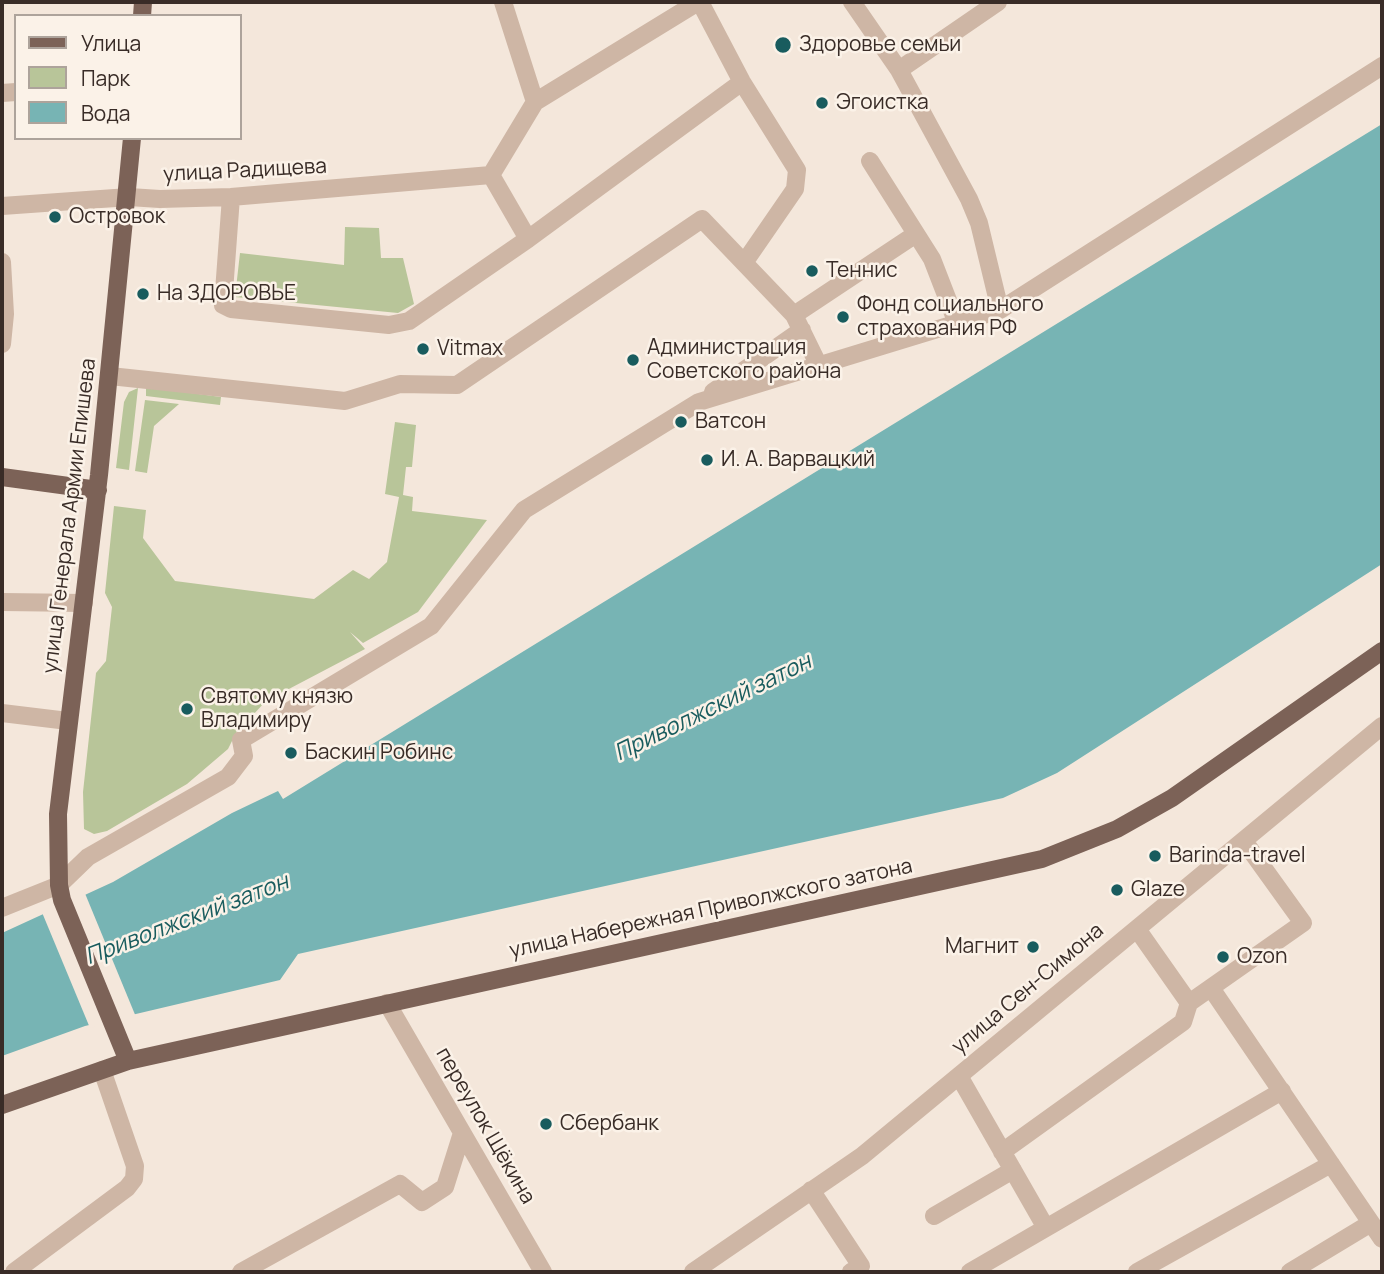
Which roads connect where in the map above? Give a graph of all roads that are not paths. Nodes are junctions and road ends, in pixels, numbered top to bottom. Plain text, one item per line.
1 (503, 2) edge
2 (699, 2) edge
3 (852, 2) edge
4 (998, 2) edge
5 (1382, 66) edge
6 (899, 70) junction
7 (742, 82) junction
8 (535, 102) junction
9 (132, 140) edge
10 (870, 161) dead end
11 (491, 176) junction
12 (129, 197) junction
13 (232, 197) junction
14 (2, 206) edge
15 (916, 234) junction
16 (527, 239) junction
17 (2, 262) edge
18 (744, 263) junction
19 (1000, 310) junction
20 (957, 321) junction
21 (798, 322) junction
22 (2, 344) edge
23 (818, 364) junction
24 (110, 376) junction
25 (699, 402) junction
26 (2, 477) edge
27 (97, 490) junction
28 (2, 602) edge
29 (83, 603) junction
30 (1382, 650) edge
31 (2, 713) edge
32 (68, 721) junction
33 (1382, 726) edge
34 (1244, 841) junction
35 (61, 892) junction
36 (2, 908) edge
37 (1137, 929) junction
38 (1211, 988) junction
39 (387, 1003) junction
40 (1189, 1003) junction
41 (128, 1061) junction
42 (102, 1070) junction
43 (959, 1076) junction
44 (1282, 1091) junction
45 (2, 1105) edge
46 (462, 1133) junction
47 (1002, 1152) junction
48 (1331, 1164) junction
49 (1013, 1170) junction
50 (811, 1191) junction
51 (934, 1216) dead end
52 (1371, 1223) junction
53 (1046, 1227) junction
54 (1382, 1240) edge
55 (1296, 1271) edge
56 (14, 1272) edge
57 (241, 1272) edge
58 (543, 1272) edge
59 (693, 1272) edge
60 (851, 1272) edge
61 (970, 1272) edge
62 (1137, 1272) edge

1 - 8 street
2 - 7 street
2 - 8 street
3 - 6 street
4 - 6 street
5 - 19 street
6 - 19 street
7 - 16 street
7 - 18 street
8 - 11 street
9 - 12 main road, улица Генерала Армии Епишева
10 - 15 street
11 - 13 street, улица Радищева
11 - 16 street
12 - 13 street, улица Радищева
12 - 14 street, улица Радищева
12 - 24 main road, улица Генерала Армии Епишева
13 - 16 street
15 - 20 street
15 - 21 street
17 - 22 street
18 - 21 street
18 - 24 street
19 - 20 street
20 - 23 street
21 - 23 street
21 - 25 street
23 - 25 street
24 - 27 main road, улица Генерала Армии Епишева
25 - 35 street
26 - 27 main road
27 - 29 main road, улица Генерала Армии Епишева
28 - 29 street
29 - 32 main road, улица Генерала Армии Епишева
30 - 39 main road, улица Набережная Приволжского затона
31 - 32 street
32 - 35 main road, улица Генерала Армии Епишева
33 - 34 street, улица Сен-Симона
34 - 37 street, улица Сен-Симона
34 - 38 street
35 - 36 street
35 - 41 main road
37 - 40 street
37 - 43 street, улица Сен-Симона
38 - 40 street
38 - 44 street
39 - 41 main road, улица Набережная Приволжского затона
39 - 46 street, переулок Щёкина
40 - 47 street
41 - 42 main road, улица Набережная Приволжского затона
42 - 45 main road, улица Набережная Приволжского затона
42 - 56 street
43 - 47 street
43 - 50 street, улица Сен-Симона
44 - 48 street
44 - 53 street
46 - 57 street
46 - 58 street, переулок Щёкина
47 - 49 street
48 - 52 street
48 - 62 street
49 - 51 street
49 - 53 street
50 - 59 street, улица Сен-Симона
50 - 60 street
52 - 54 street
52 - 55 street
53 - 61 street

